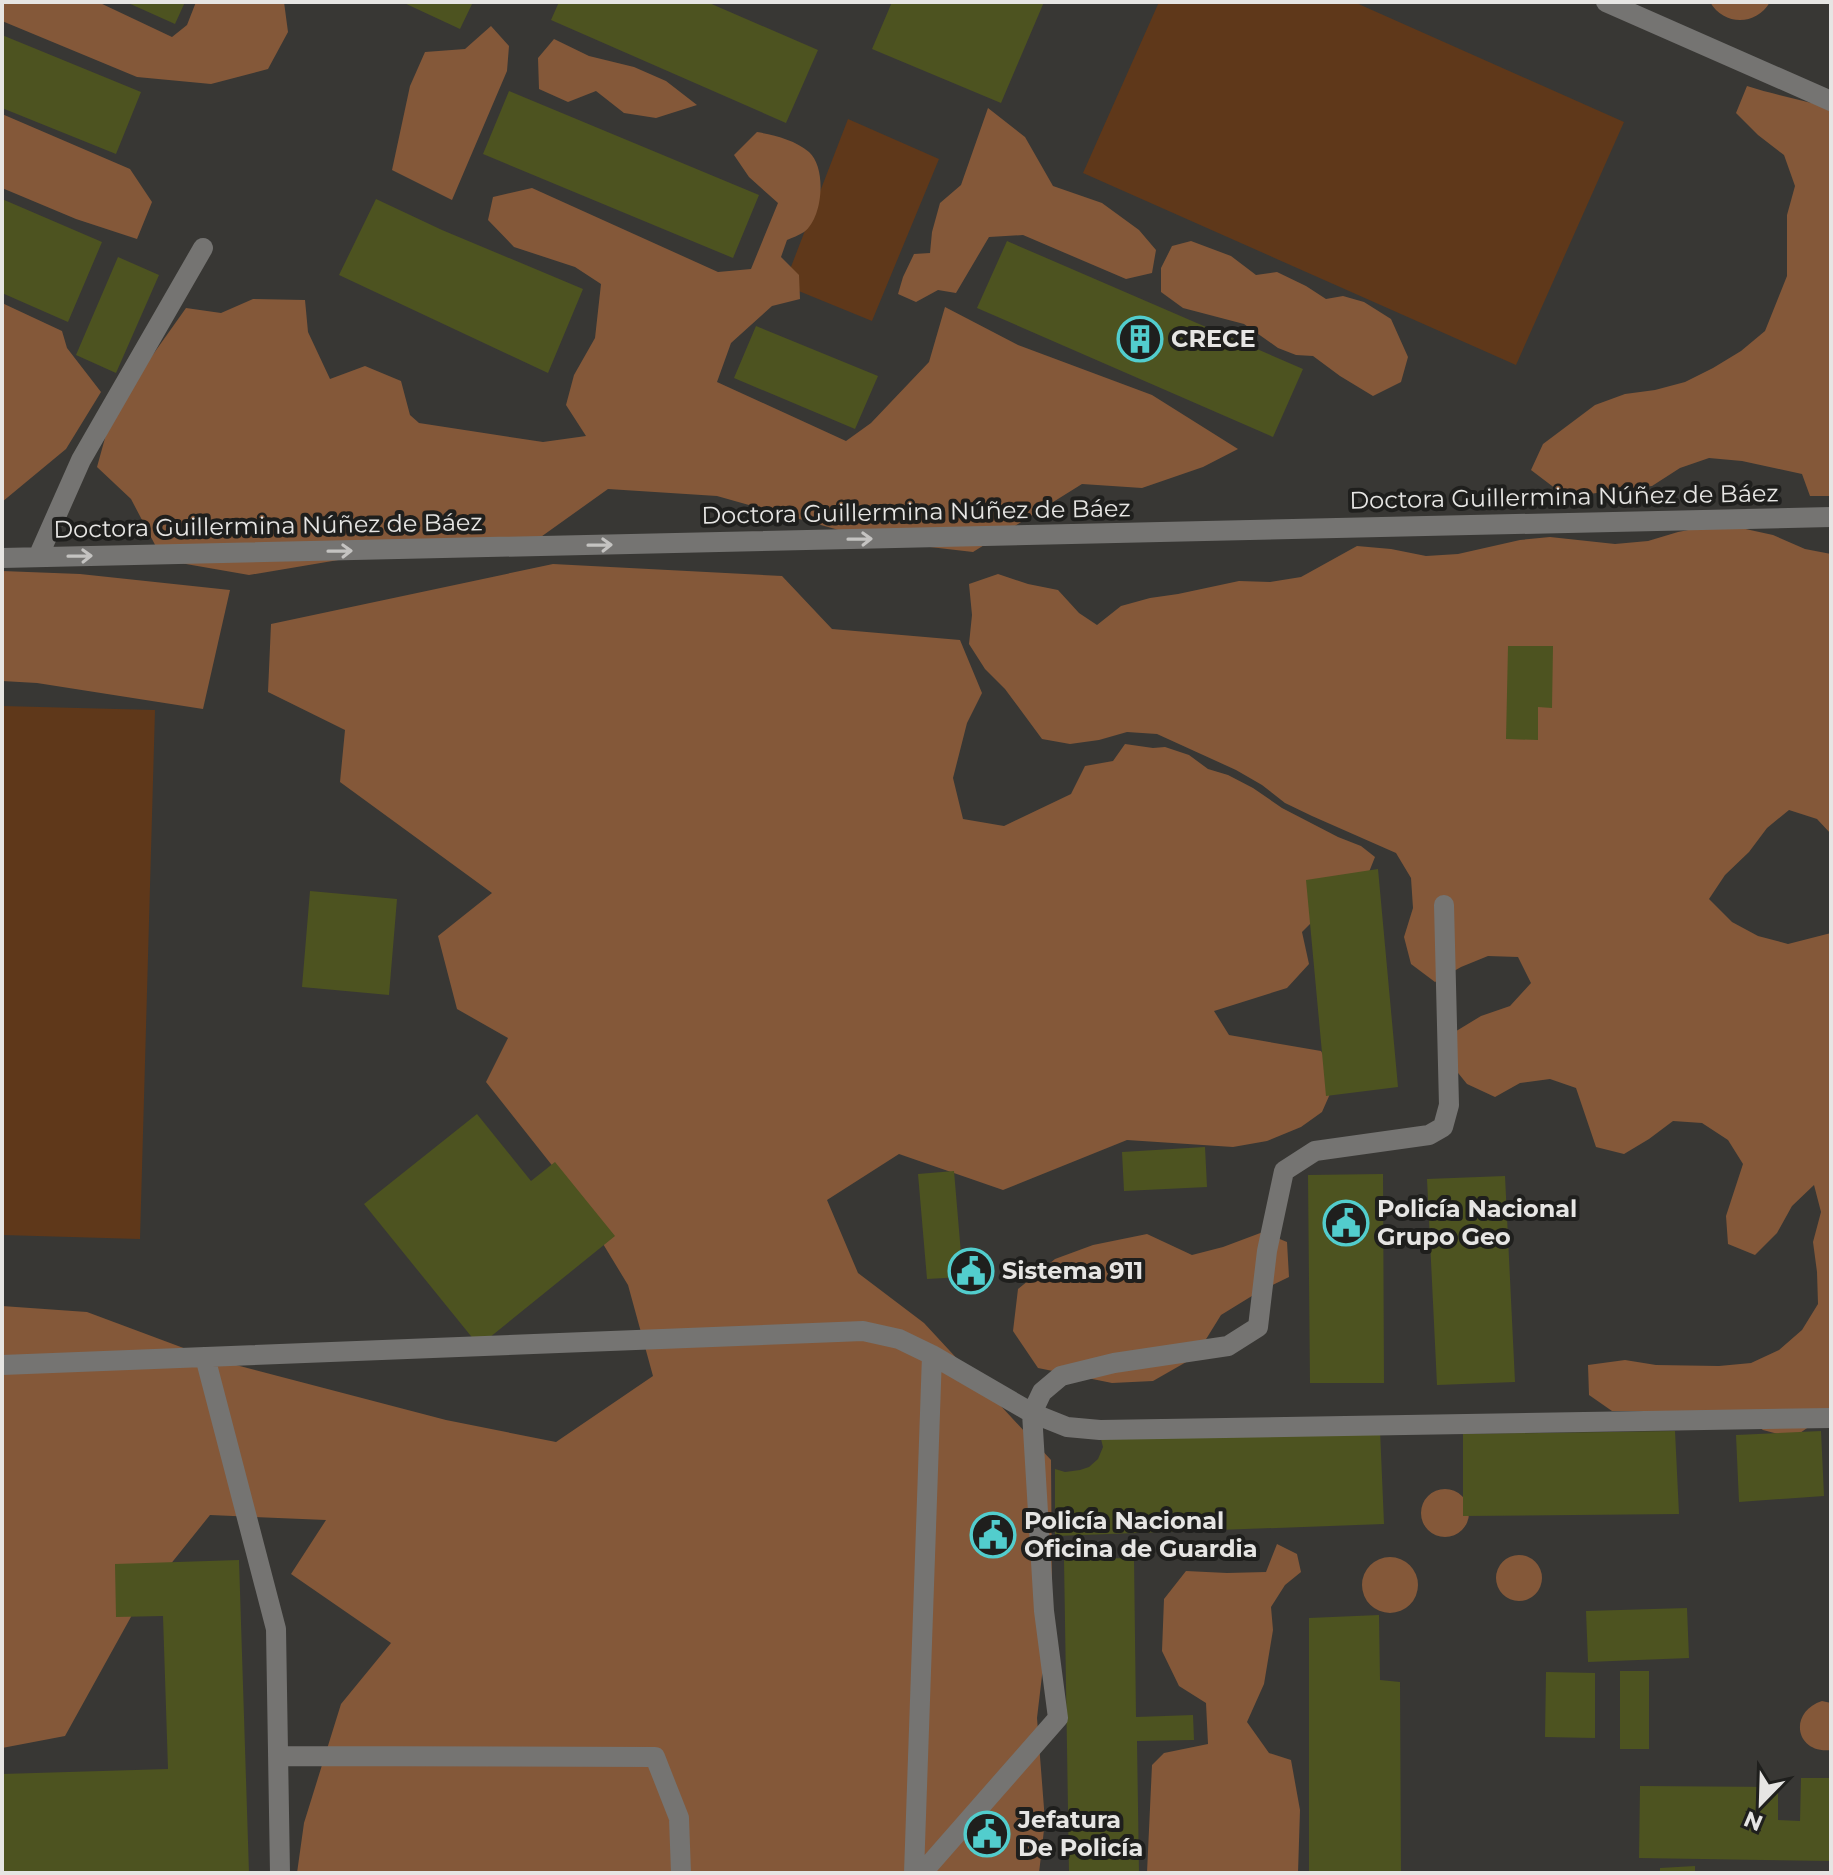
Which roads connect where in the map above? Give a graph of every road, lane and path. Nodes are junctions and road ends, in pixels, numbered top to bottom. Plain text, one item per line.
1 (1606, 2) edge
2 (1831, 101) edge
3 (203, 248) dead end
4 (1831, 517) edge
5 (38, 557) junction
6 (2, 558) edge
7 (1444, 905) dead end
8 (932, 1355) junction
9 (205, 1357) junction
10 (2, 1365) edge
11 (1032, 1413) junction
12 (1831, 1418) edge
13 (278, 1756) junction
14 (280, 1873) edge
15 (681, 1873) edge
16 (914, 1873) edge
17 (922, 1873) edge

1 - 2 street
3 - 5 street
5 -> 4 street, Doctora Guillermina Núñez de Báez
5 - 6 street, Doctora Guillermina Núñez de Báez
7 - 11 street
8 - 9 street
8 - 11 street
8 - 16 street
9 - 10 street
9 - 13 street
11 - 12 street
11 - 17 street
13 - 14 street
13 - 15 street

